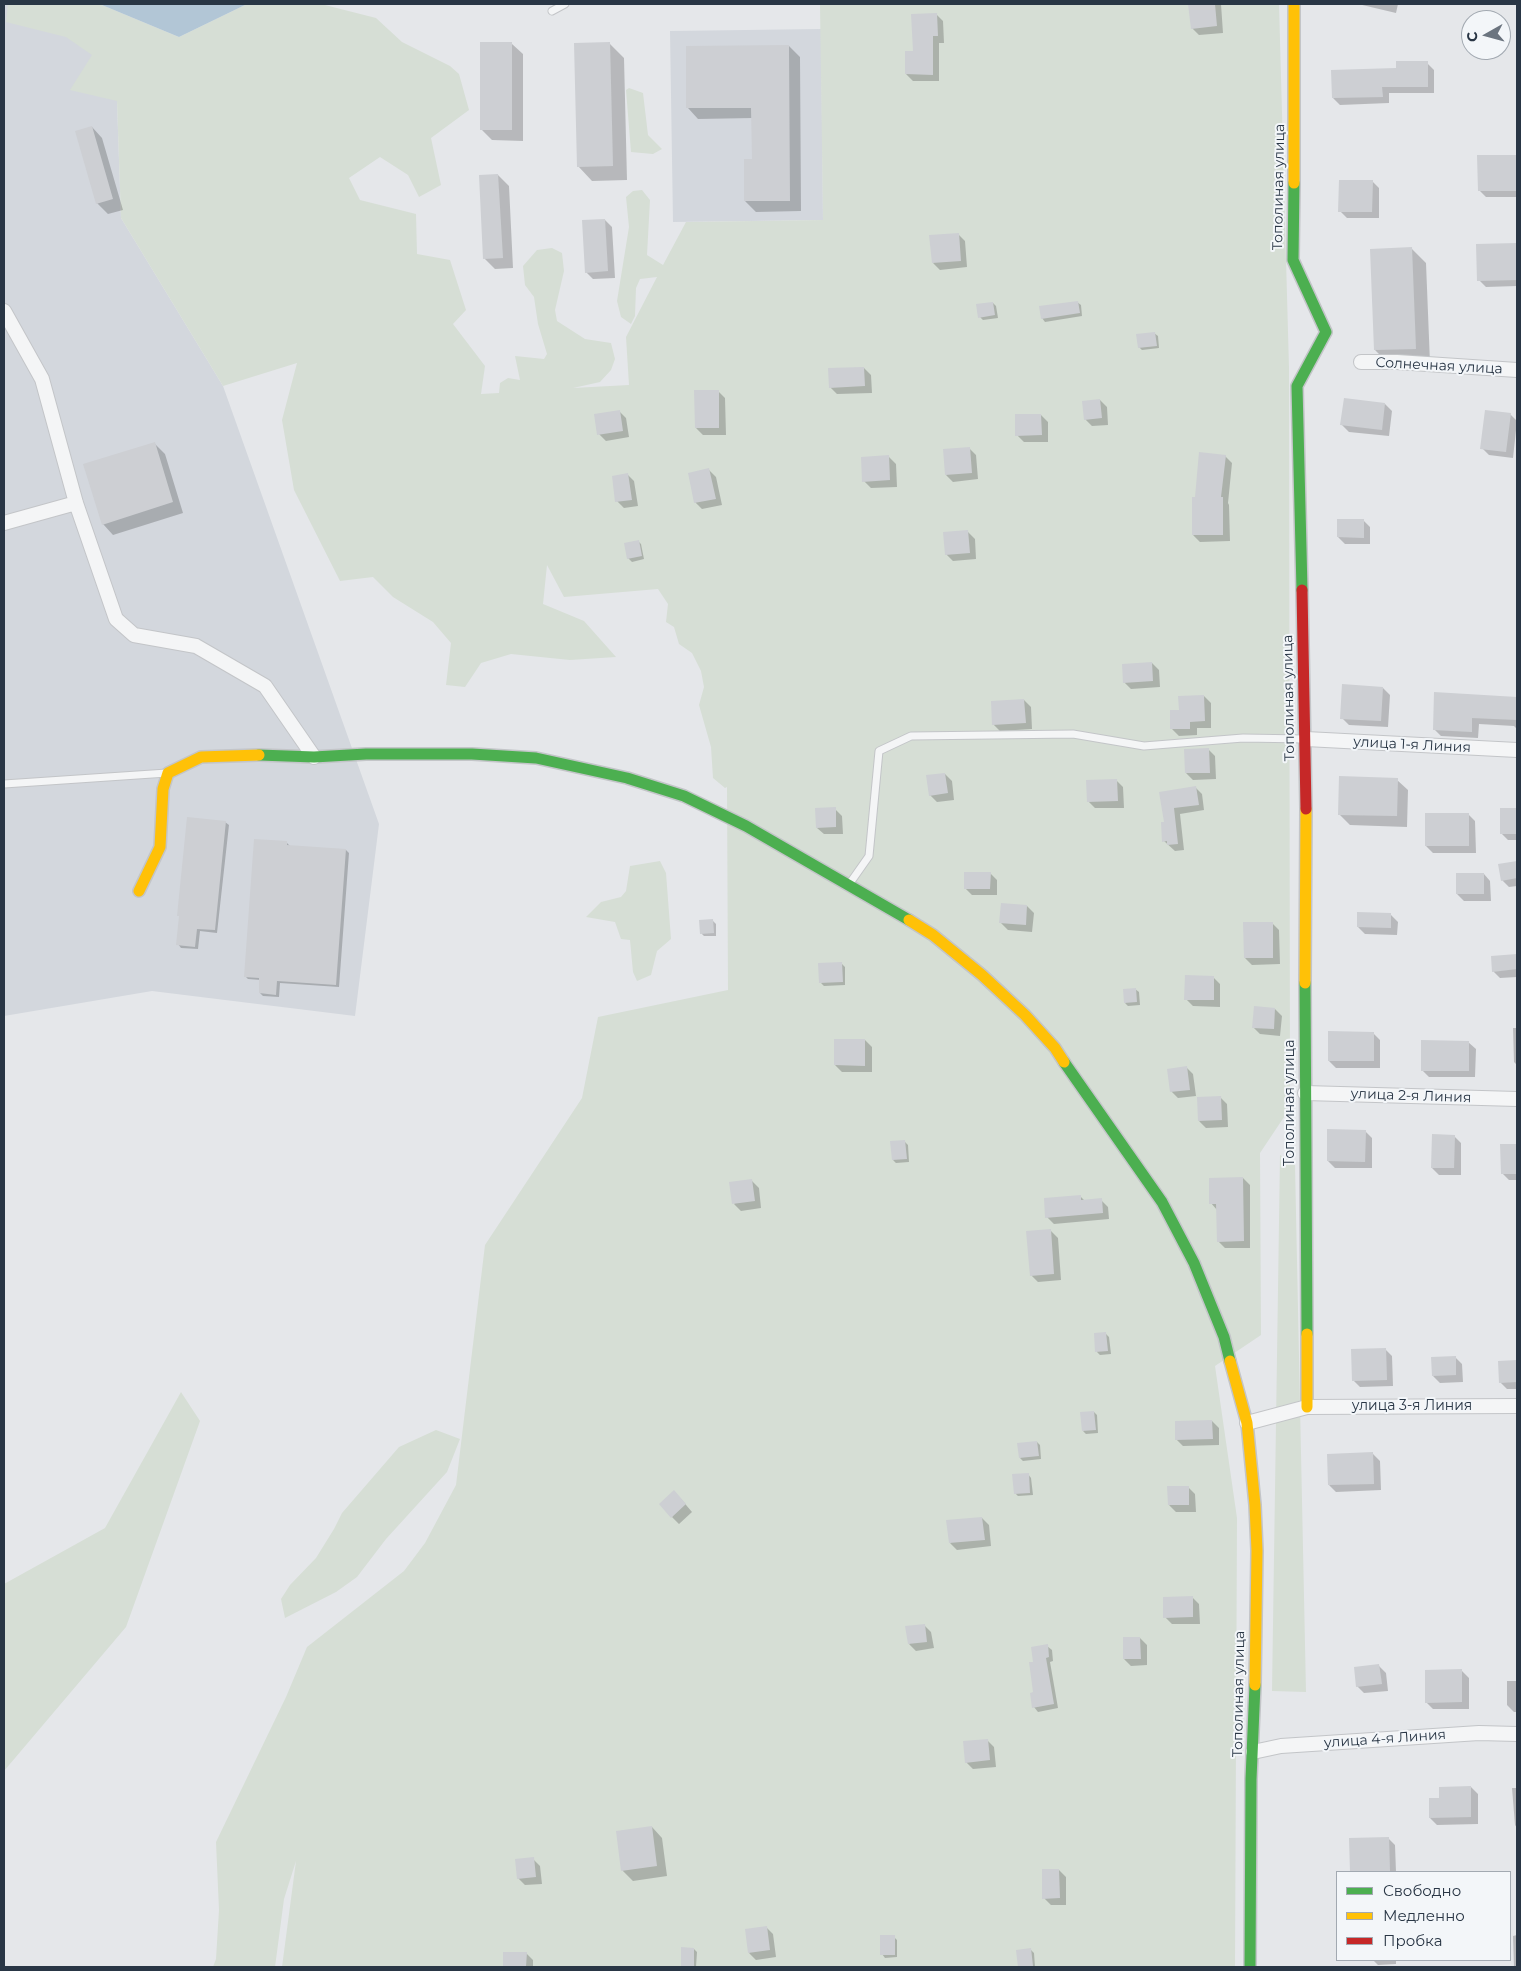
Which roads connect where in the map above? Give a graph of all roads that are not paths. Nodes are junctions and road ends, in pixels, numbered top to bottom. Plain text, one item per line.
1 (564, 4) edge
2 (1294, 4) edge
3 (552, 11) dead end
4 (4, 311) edge
5 (1361, 362) dead end
6 (1517, 370) edge
7 (76, 503) junction
8 (4, 523) edge
9 (1306, 739) junction
10 (1517, 750) edge
11 (314, 757) junction
12 (168, 773) junction
13 (4, 784) edge
14 (849, 884) junction
15 (138, 891) dead end
16 (1305, 1093) junction
17 (1517, 1099) edge
18 (1517, 1406) edge
19 (1307, 1407) junction
20 (1247, 1423) junction
21 (1517, 1734) edge
22 (1254, 1752) junction
23 (1250, 1967) edge

1 - 3 lane
2 - 9 street, Тополиная улица
4 - 7 street
5 - 6 street, Солнечная улица
7 - 8 street
7 - 11 street
9 - 10 street, улица 1-я Линия
9 - 14 lane
9 - 16 street, Тополиная улица
11 - 12 street, Тополиная улица
11 - 14 street, Тополиная улица
12 - 13 lane
12 - 15 street
14 - 20 street, Тополиная улица
16 - 17 street, улица 2-я Линия
16 - 19 street, Тополиная улица
18 - 19 street, улица 3-я Линия
19 - 20 street, улица 3-я Линия
20 - 22 street, Тополиная улица
21 - 22 street, улица 4-я Линия
22 - 23 street, Тополиная улица

